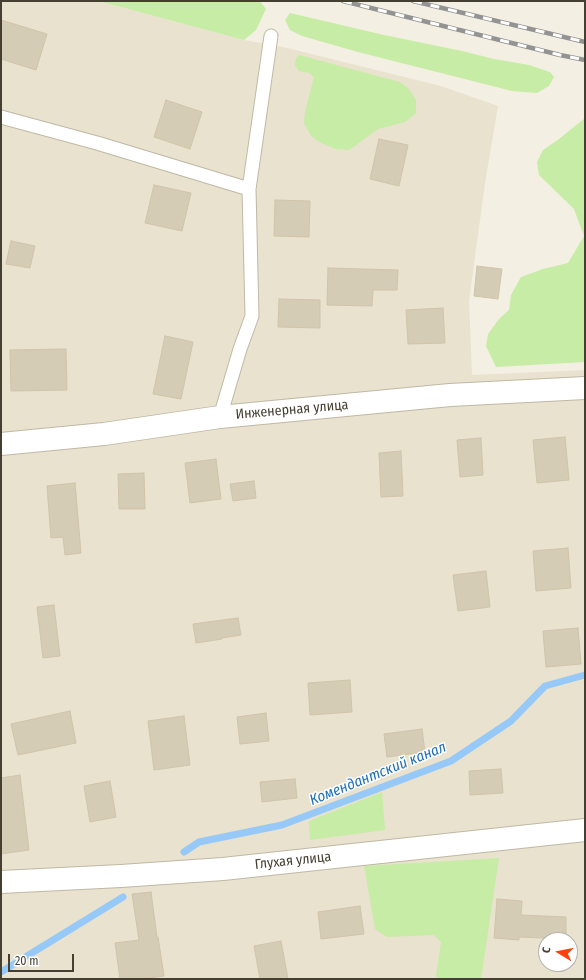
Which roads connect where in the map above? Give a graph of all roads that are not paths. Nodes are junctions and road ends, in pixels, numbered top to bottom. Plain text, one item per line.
1 (271, 36) dead end
2 (1, 117) edge
3 (249, 190) junction
4 (585, 388) edge
5 (220, 417) junction
6 (1, 444) edge
7 (585, 830) edge
8 (1, 882) edge

1 - 3 lane
2 - 3 lane
3 - 5 lane
4 - 5 street, Инженерная улица
5 - 6 street, Инженерная улица
7 - 8 street, Глухая улица

